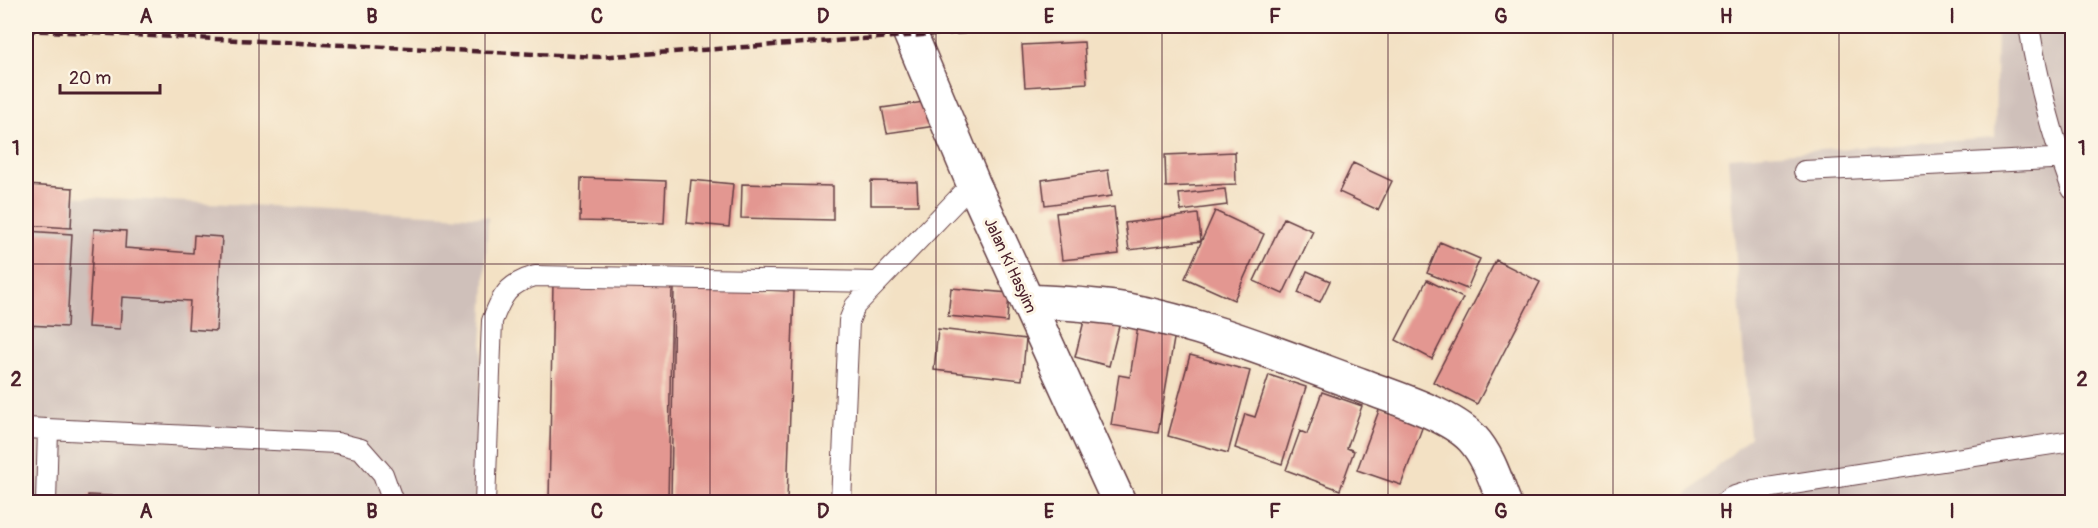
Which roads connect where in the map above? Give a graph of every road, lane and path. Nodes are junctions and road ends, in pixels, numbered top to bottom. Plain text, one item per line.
1 (907, 26) edge
2 (2029, 26) edge
3 (2067, 159) edge
4 (1803, 171) dead end
5 (973, 183) junction
6 (2073, 189) edge
7 (878, 282) junction
8 (1027, 301) junction
9 (26, 428) edge
10 (48, 429) junction
11 (2073, 441) edge
12 (46, 502) edge
13 (393, 502) edge
14 (485, 502) edge
15 (840, 502) edge
16 (1119, 502) edge
17 (1504, 502) edge
18 (1725, 502) edge

1 - 5 street, Jalan Ki Hasyim
2 - 3 lane
3 - 4 lane
3 - 6 lane
5 - 7 lane
5 - 8 street, Jalan Ki Hasyim
7 - 14 lane
7 - 15 lane
8 - 16 street, Jalan Ki Hasyim
8 - 17 street
9 - 10 lane
10 - 12 lane
10 - 13 lane
11 - 18 lane

